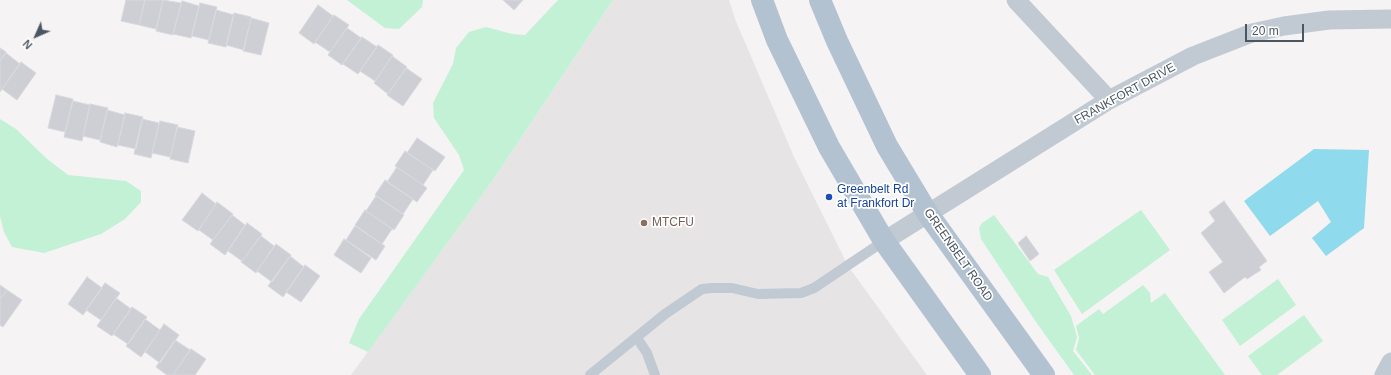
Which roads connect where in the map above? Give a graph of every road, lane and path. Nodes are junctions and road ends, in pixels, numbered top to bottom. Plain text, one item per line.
1 (762, 0) edge
2 (820, 0) edge
3 (1016, 0) edge
4 (1391, 19) edge
5 (1109, 100) junction
6 (928, 214) junction
7 (884, 241) junction
8 (637, 338) junction
9 (1391, 362) edge
10 (590, 375) edge
11 (655, 375) edge
12 (980, 375) edge
13 (1044, 375) edge
14 (1384, 375) edge

1 - 7 main road
2 - 6 main road, GREENBELT ROAD
3 - 5 street
4 - 5 street, FRANKFORT DRIVE
5 - 6 street, FRANKFORT DRIVE
6 - 7 street, FRANKFORT DRIVE
6 - 13 main road, GREENBELT ROAD
7 - 8 lane
7 - 12 main road
8 - 10 lane
8 - 11 lane
9 - 14 street

